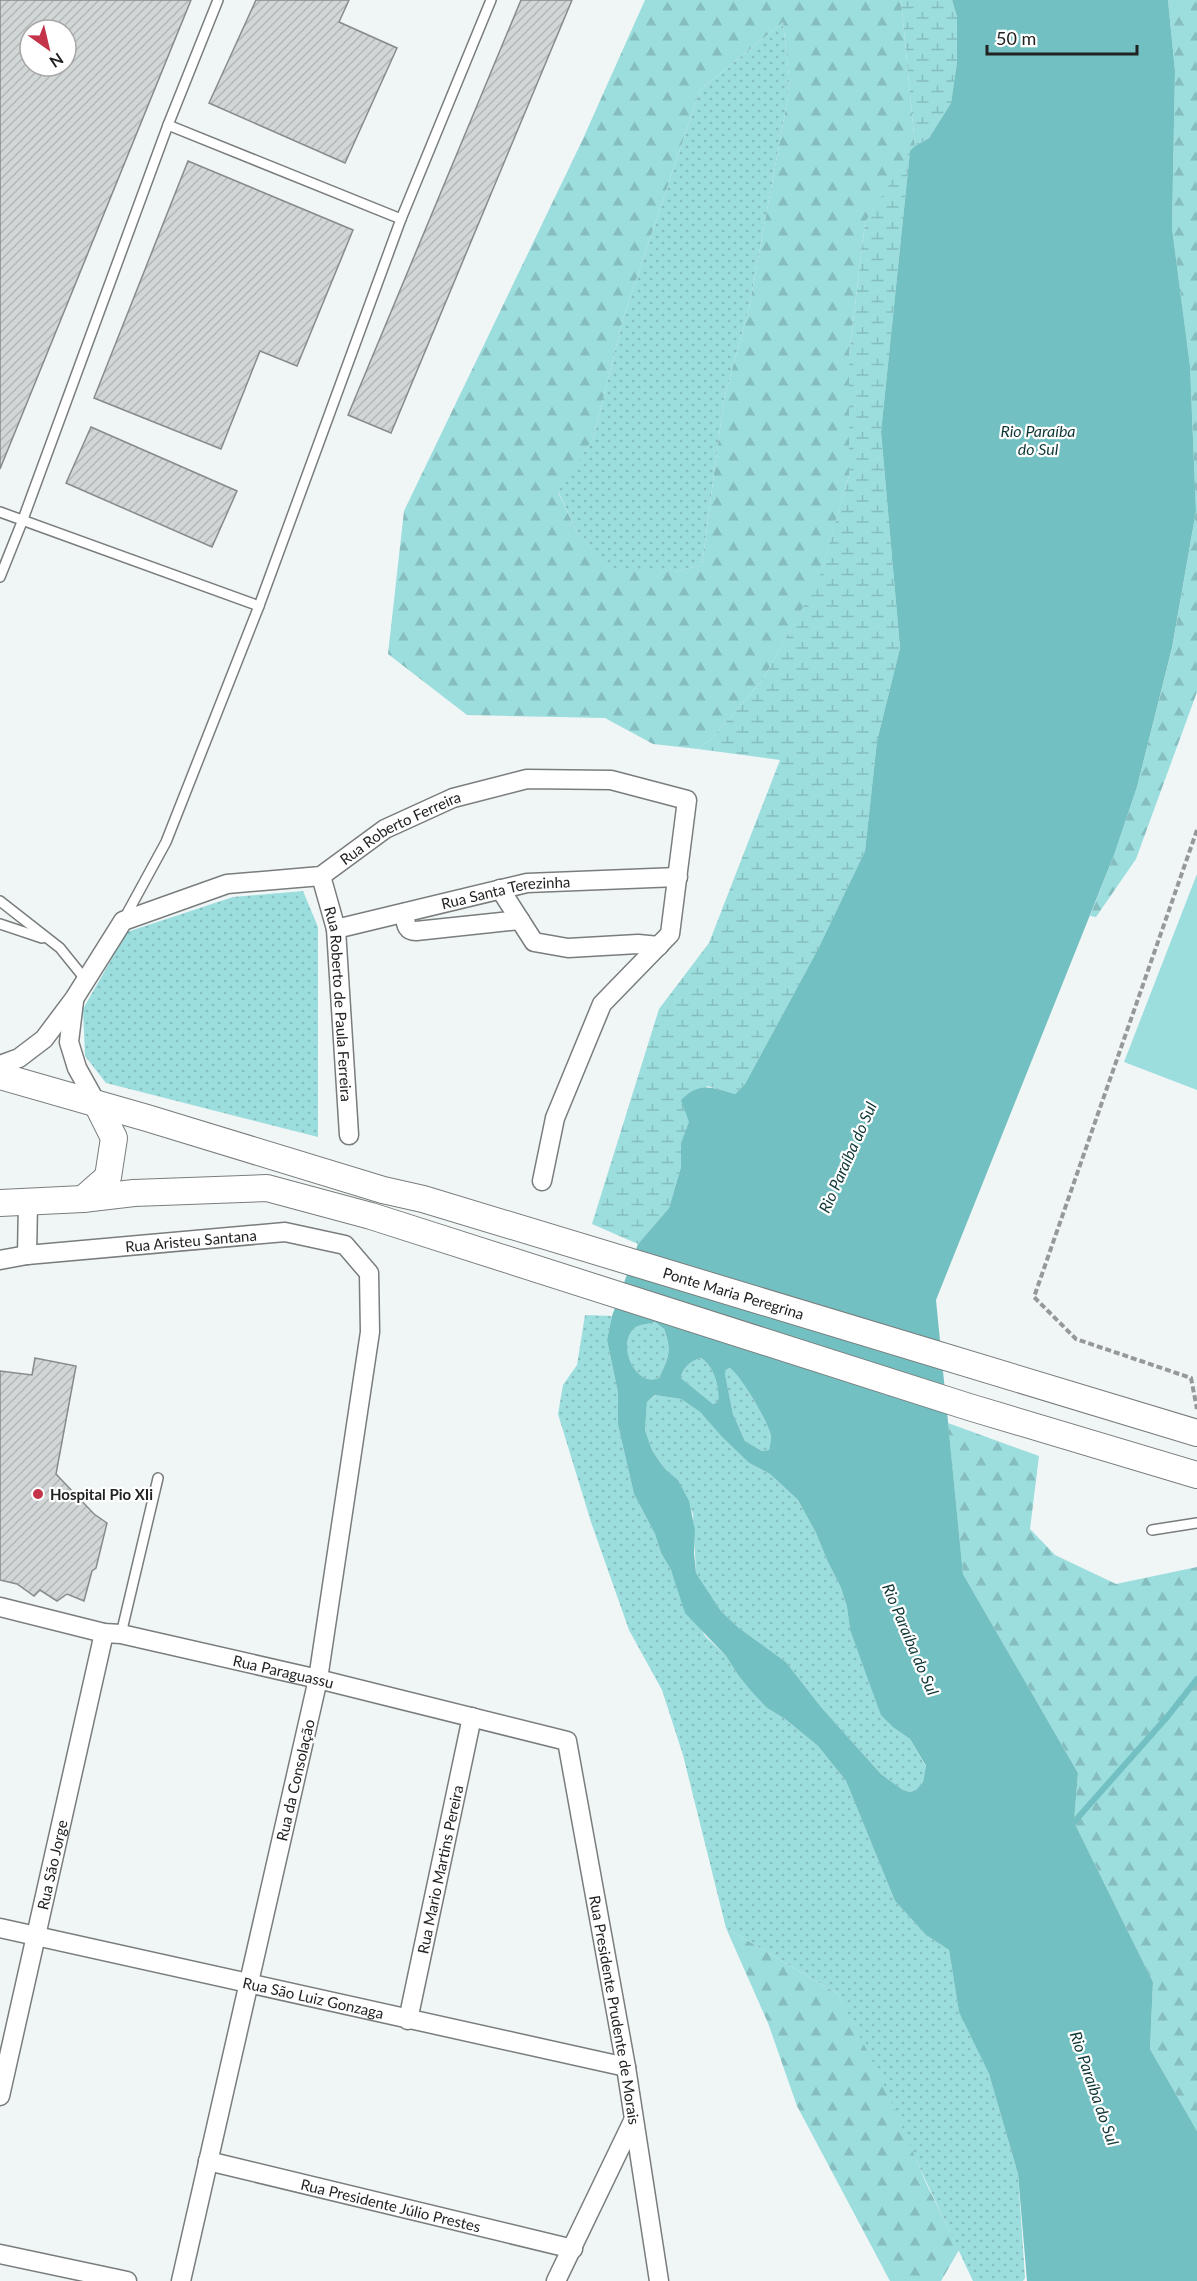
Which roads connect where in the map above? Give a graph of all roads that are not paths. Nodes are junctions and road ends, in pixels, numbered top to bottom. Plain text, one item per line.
1 (218, 0) edge
2 (491, 0) edge
3 (168, 125) junction
4 (401, 219) junction
5 (0, 512) edge
6 (22, 522) junction
7 (0, 577) edge
8 (259, 606) junction
9 (321, 876) junction
10 (678, 877) junction
11 (501, 889) junction
12 (0, 901) edge
13 (404, 913) junction
14 (520, 920) junction
15 (123, 921) junction
16 (0, 924) edge
17 (336, 929) junction
18 (50, 940) junction
19 (658, 946) junction
20 (85, 980) junction
21 (74, 999) junction
22 (0, 1065) edge
23 (0, 1076) edge
24 (98, 1104) junction
25 (350, 1135) dead end
26 (542, 1181) dead end
27 (83, 1199) junction
28 (0, 1203) edge
29 (28, 1203) junction
30 (27, 1255) junction
31 (0, 1260) edge
32 (369, 1273) joint
33 (1197, 1433) edge
34 (1197, 1475) edge
35 (158, 1478) dead end
36 (1197, 1522) edge
37 (1152, 1530) dead end
38 (0, 1607) edge
39 (113, 1634) junction
40 (318, 1679) junction
41 (472, 1718) junction
42 (567, 1741) joint
43 (0, 1928) edge
44 (36, 1937) junction
45 (248, 1984) junction
46 (408, 2020) junction
47 (626, 2067) junction
48 (0, 2096) edge
49 (633, 2121) junction
50 (208, 2161) junction
51 (573, 2249) junction
52 (0, 2254) edge
53 (127, 2281) edge
54 (181, 2281) edge
55 (556, 2281) edge
56 (658, 2281) edge

1 - 3 lane
2 - 4 lane
3 - 4 lane
3 - 6 lane
4 - 8 lane
5 - 6 lane
6 - 7 lane
6 - 8 lane
8 - 15 lane
9 - 10 street, Rua Roberto Ferreira
9 - 15 street
9 - 17 street, Rua Roberto de Paula Ferreira
10 - 11 street, Rua Santa Terezinha
10 - 19 street
11 - 13 street, Rua Santa Terezinha
11 - 14 street
12 - 18 lane
13 - 14 street
13 - 17 street, Rua Santa Terezinha
14 - 19 street
15 - 20 street
16 - 18 lane
17 - 25 street, Rua Roberto de Paula Ferreira
18 - 20 lane
19 - 26 street
20 - 21 street
21 - 22 street
21 - 24 street
23 - 24 main road, Ponte Maria Peregrina
24 - 27 main road
24 - 33 main road, Ponte Maria Peregrina
27 - 29 main road
27 - 34 main road
28 - 29 main road
29 - 30 street
30 - 31 street, Rua Aristeu Santana
30 - 32 street, Rua Aristeu Santana
32 - 40 street, Rua da Consolação
35 - 39 lane
36 - 37 lane
38 - 39 street, Rua Paraguassu
39 - 40 street, Rua Paraguassu
39 - 44 street, Rua São Jorge
40 - 41 street, Rua Paraguassu
40 - 45 street, Rua da Consolação
41 - 42 street, Rua Paraguassu
41 - 46 street, Rua Mario Martins Pereira
42 - 47 street, Rua Presidente Prudente de Morais
43 - 44 street, Rua São Luiz Gonzaga
44 - 45 street, Rua São Luiz Gonzaga
44 - 48 street, Rua São Jorge
45 - 46 street, Rua São Luiz Gonzaga
45 - 50 street, Rua da Consolação
46 - 47 street, Rua São Luiz Gonzaga
47 - 49 street, Rua Presidente Prudente de Morais
49 - 51 street
49 - 56 street, Rua Presidente Prudente de Morais
50 - 51 street, Rua Presidente Júlio Prestes
50 - 54 street, Rua da Consolação
51 - 55 street
52 - 53 street

